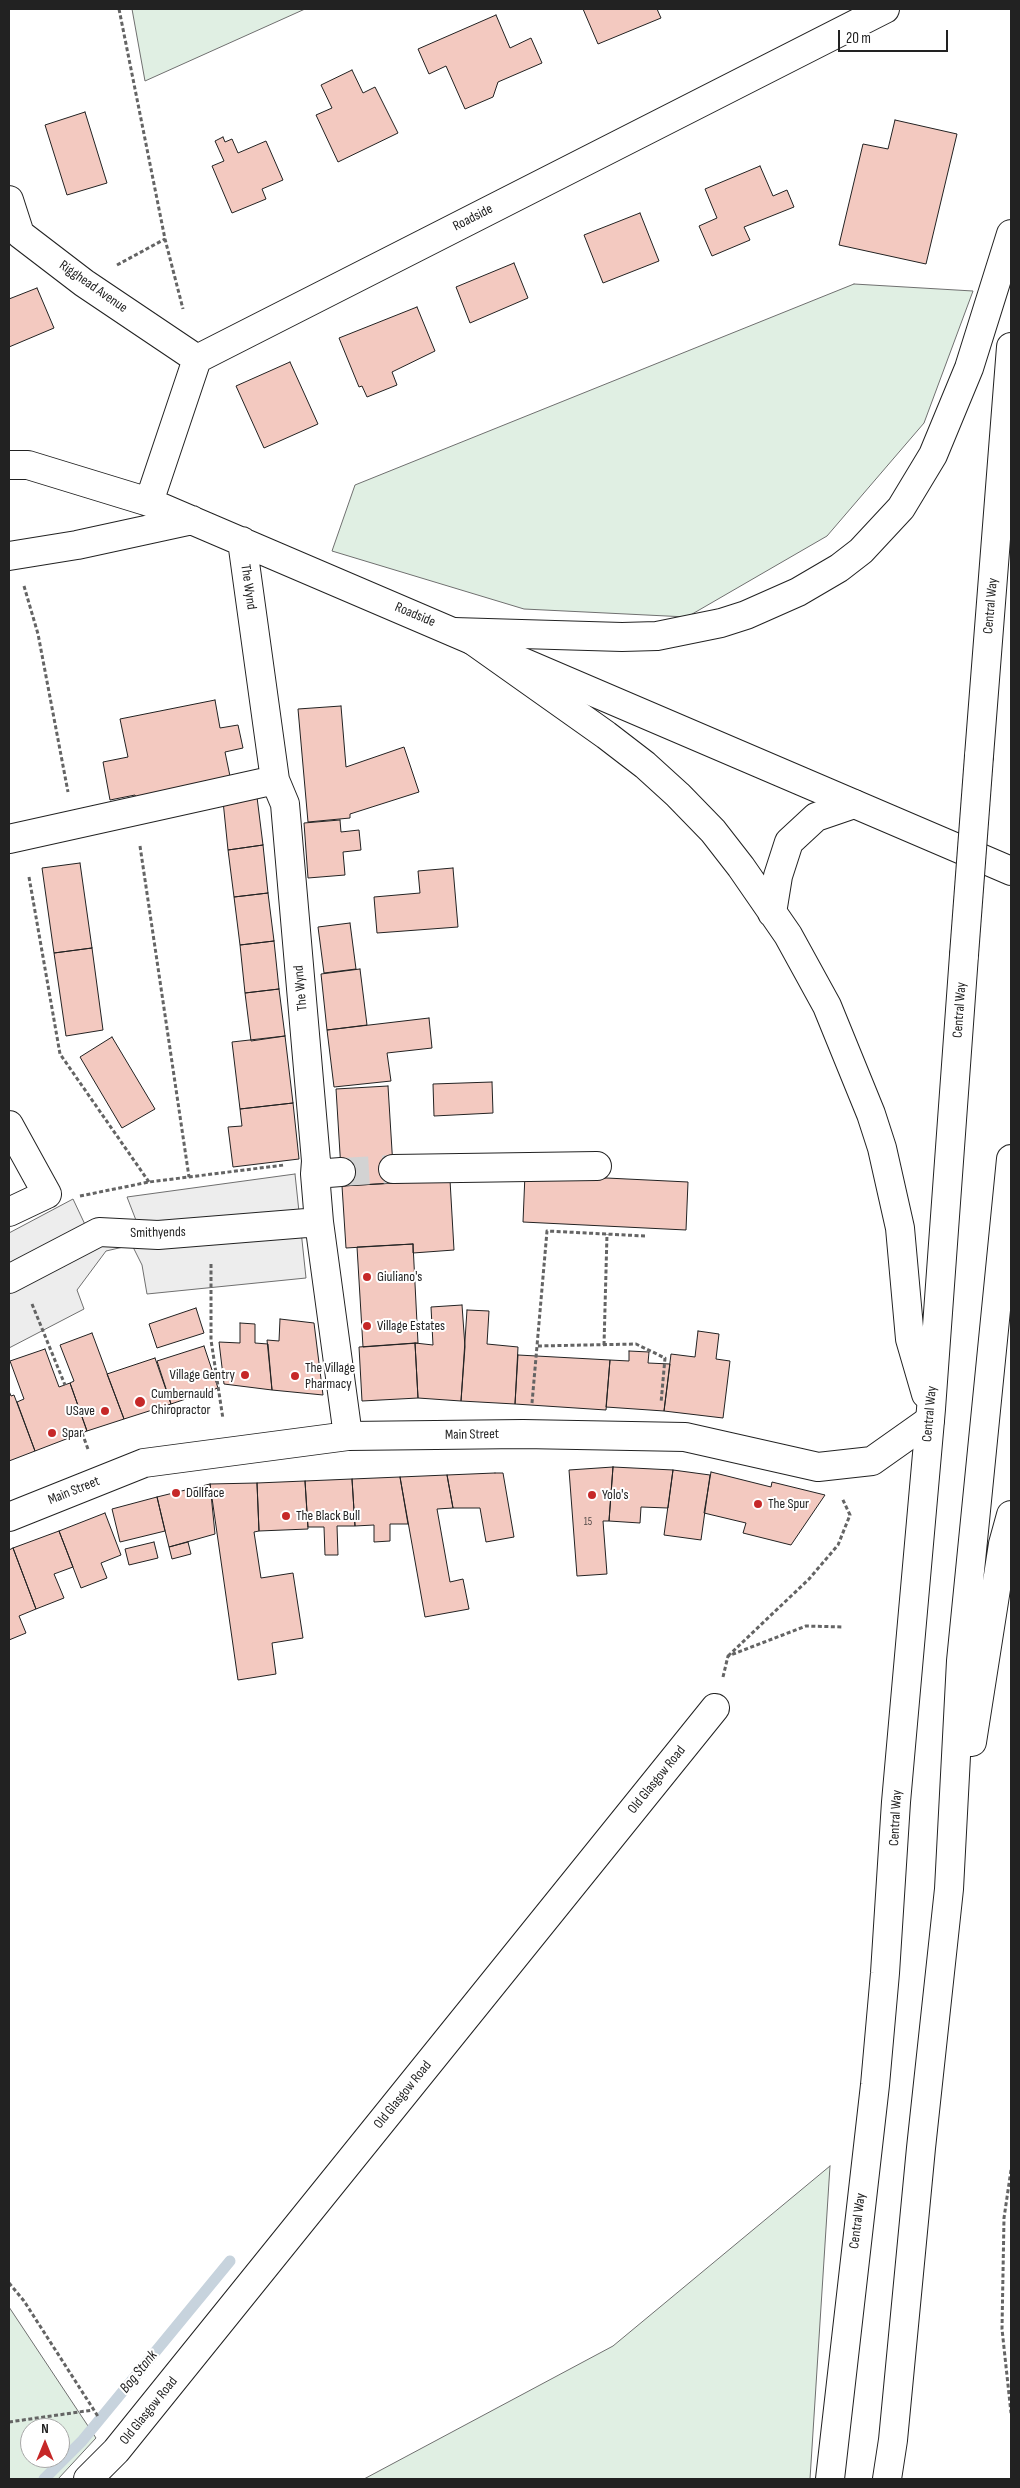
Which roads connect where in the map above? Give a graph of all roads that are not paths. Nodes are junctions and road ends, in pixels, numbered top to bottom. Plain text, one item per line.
1 (884, 9) edge
2 (9, 200) edge
3 (1011, 234) edge
4 (1011, 347) edge
5 (197, 359) junction
6 (9, 465) edge
7 (149, 502) junction
8 (192, 520) junction
9 (242, 541) junction
10 (12, 555) edge
11 (463, 636) junction
12 (275, 780) junction
13 (854, 804) junction
14 (9, 839) edge
15 (1011, 871) edge
16 (772, 913) junction
17 (9, 1125) edge
18 (1011, 1159) edge
19 (597, 1166) dead end
20 (393, 1169) tunnel mouth
21 (9, 1212) edge
22 (319, 1222) junction
23 (14, 1277) edge
24 (930, 1415) junction
25 (348, 1436) junction
26 (1011, 1515) edge
27 (9, 1517) edge
28 (715, 1708) road end
29 (949, 1889) junction
30 (893, 2440) junction
31 (88, 2479) edge
32 (830, 2479) edge
33 (887, 2479) edge
34 (897, 2479) edge

1 - 5 street, Roadside
2 - 5 street, Rigghead Avenue
3 - 11 street
4 - 24 street, Central Way, bridge
5 - 7 street
6 - 7 street, Roadside
7 - 8 street, Roadside
8 - 9 street, Roadside
8 - 10 street
9 - 11 street, Roadside
9 - 12 street, The Wynd
11 - 13 street, Roadside
11 - 16 street
12 - 14 street
12 - 22 street, The Wynd
13 - 15 street, Roadside
13 - 16 street
16 - 24 street
17 - 21 street
18 - 29 street
19 - 20 street
22 - 23 street, Smithyends
22 - 25 street, The Wynd
24 - 25 street, Main Street
24 - 32 street, Central Way
25 - 27 street, Main Street
26 - 29 street
28 - 31 street, Old Glasgow Road
29 - 30 street
30 - 33 street
30 - 34 street

